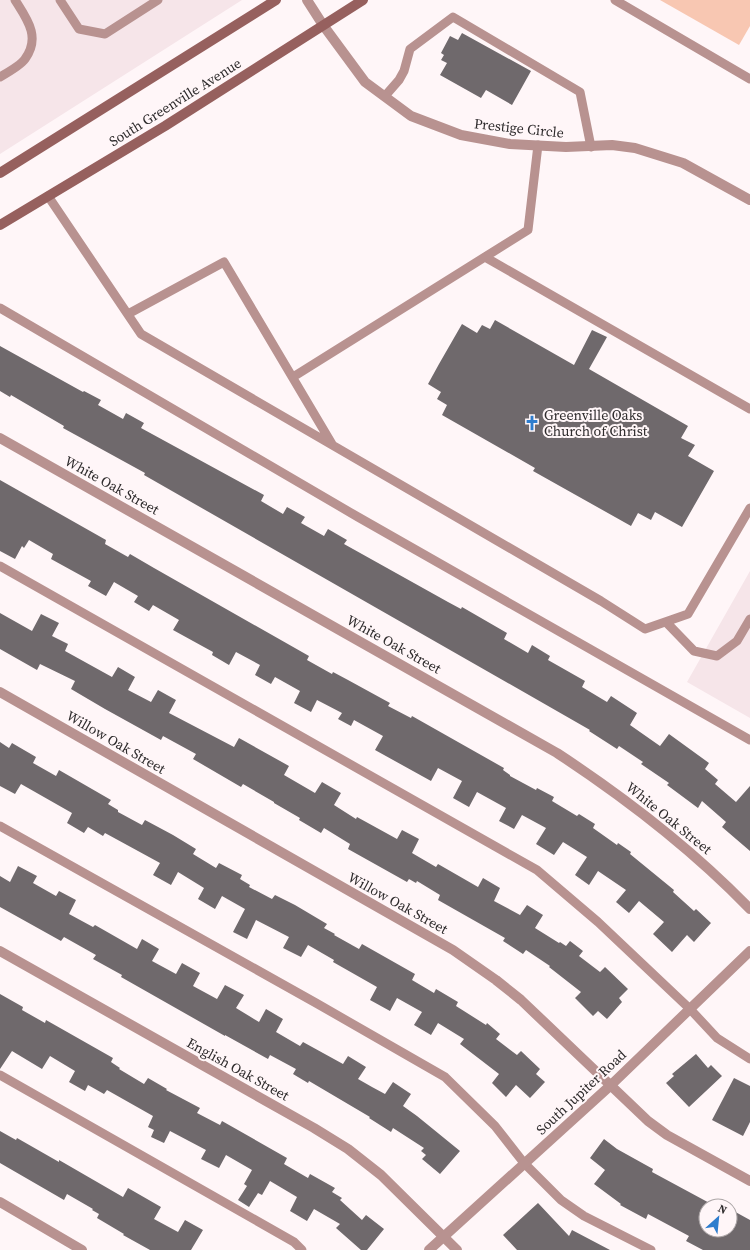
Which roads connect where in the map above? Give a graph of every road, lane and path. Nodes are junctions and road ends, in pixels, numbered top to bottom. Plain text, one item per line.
1 (15, 0) edge
2 (60, 0) edge
3 (158, 0) edge
4 (276, 0) edge
5 (307, 0) edge
6 (363, 0) edge
7 (615, 0) edge
8 (323, 25) junction
9 (0, 77) edge
10 (750, 79) edge
11 (385, 96) junction
12 (538, 145) junction
13 (591, 147) junction
14 (0, 172) edge
15 (48, 196) junction
16 (750, 200) edge
17 (0, 225) edge
18 (485, 258) junction
19 (0, 308) edge
20 (128, 314) junction
21 (293, 377) junction
22 (750, 409) edge
23 (0, 438) edge
24 (333, 446) junction
25 (750, 508) edge
26 (0, 566) edge
27 (750, 619) edge
28 (666, 622) junction
29 (0, 692) edge
30 (750, 740) edge
31 (0, 826) edge
32 (750, 909) edge
33 (0, 950) edge
34 (750, 951) edge
35 (690, 1009) junction
36 (750, 1059) edge
37 (0, 1075) edge
38 (611, 1085) junction
39 (524, 1163) junction
40 (750, 1181) edge
41 (0, 1202) edge
42 (443, 1236) junction
43 (82, 1250) edge
44 (302, 1250) edge
45 (429, 1250) edge
46 (457, 1250) edge
47 (651, 1250) edge

1 - 9 lane
2 - 3 lane
4 - 14 main road
5 - 8 street, Prestige Circle
6 - 8 main road, South Greenville Avenue
7 - 10 lane
8 - 11 street, Prestige Circle
8 - 15 main road, South Greenville Avenue
11 - 12 street, Prestige Circle
11 - 13 lane
12 - 13 street, Prestige Circle
12 - 18 lane
13 - 16 street, Prestige Circle
15 - 17 main road, South Greenville Avenue
15 - 20 lane
18 - 21 lane
18 - 22 lane
19 - 30 lane
20 - 21 lane
20 - 24 lane
21 - 24 lane
23 - 32 street, White Oak Street
24 - 28 lane
25 - 28 lane
26 - 35 lane
27 - 28 lane
29 - 38 street, Willow Oak Street
31 - 39 lane
33 - 42 street, English Oak Street
34 - 35 street, South Jupiter Road
35 - 36 lane
35 - 38 street, South Jupiter Road
37 - 44 lane
38 - 39 street, South Jupiter Road
38 - 40 street, Willow Oak Street
39 - 42 street, South Jupiter Road
39 - 47 lane
41 - 43 street
42 - 45 street, South Jupiter Road
42 - 46 street, English Oak Street

